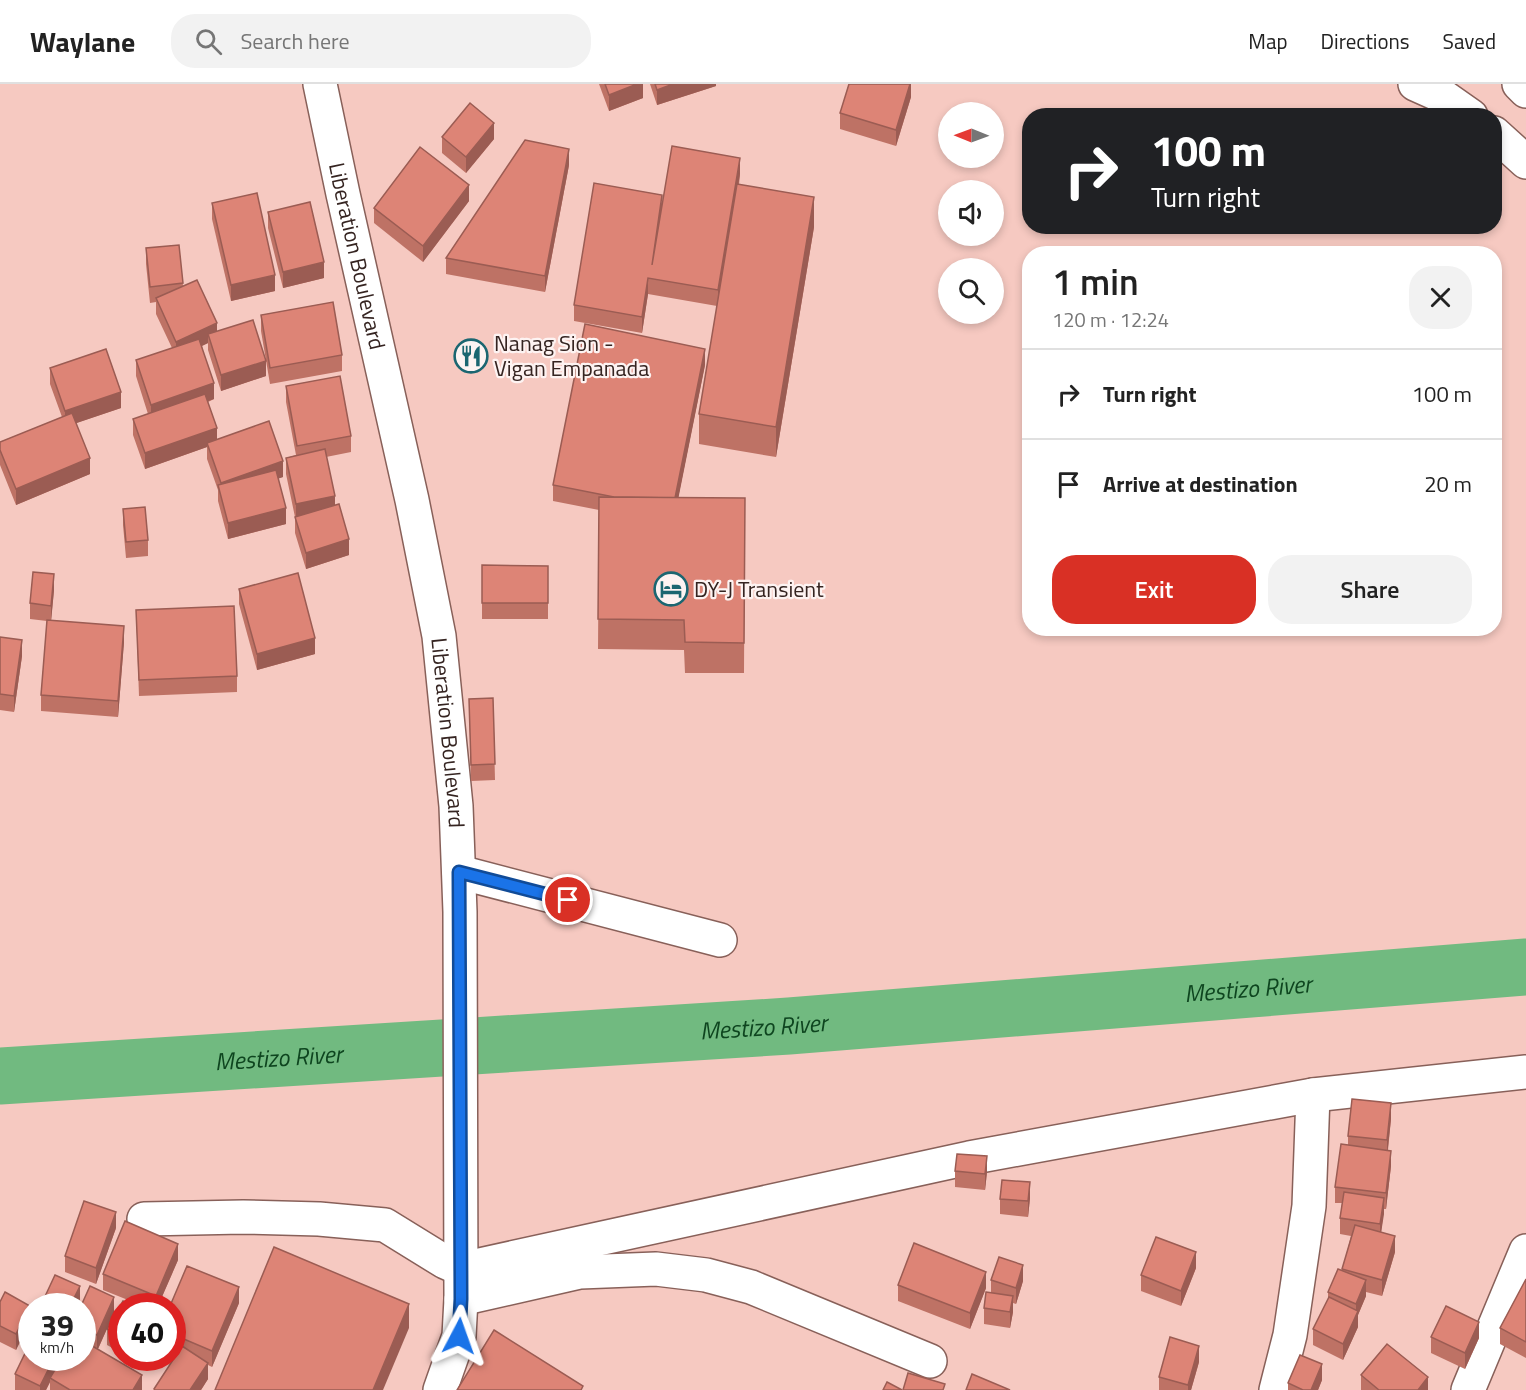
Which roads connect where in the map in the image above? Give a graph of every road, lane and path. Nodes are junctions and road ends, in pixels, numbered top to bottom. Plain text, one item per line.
1 (320, 84) edge
2 (1415, 84) edge
3 (1519, 84) edge
4 (1526, 91) edge
5 (1460, 108) edge
6 (1502, 140) edge
7 (1526, 162) edge
8 (459, 872) junction
9 (720, 940) dead end
10 (1526, 1072) edge
11 (1313, 1095) junction
12 (144, 1219) dead end
13 (1526, 1251) edge
14 (461, 1268) junction
15 (930, 1360) dead end
16 (440, 1390) edge
17 (1276, 1390) edge
18 (1468, 1390) edge

1 - 8 street, Liberation Boulevard
2 - 5 street
3 - 4 street
6 - 7 street
8 - 9 street
8 - 14 street, Liberation Boulevard
10 - 11 street
11 - 14 street
11 - 17 street
12 - 14 street
13 - 18 street
14 - 15 street
14 - 16 street, Liberation Boulevard

